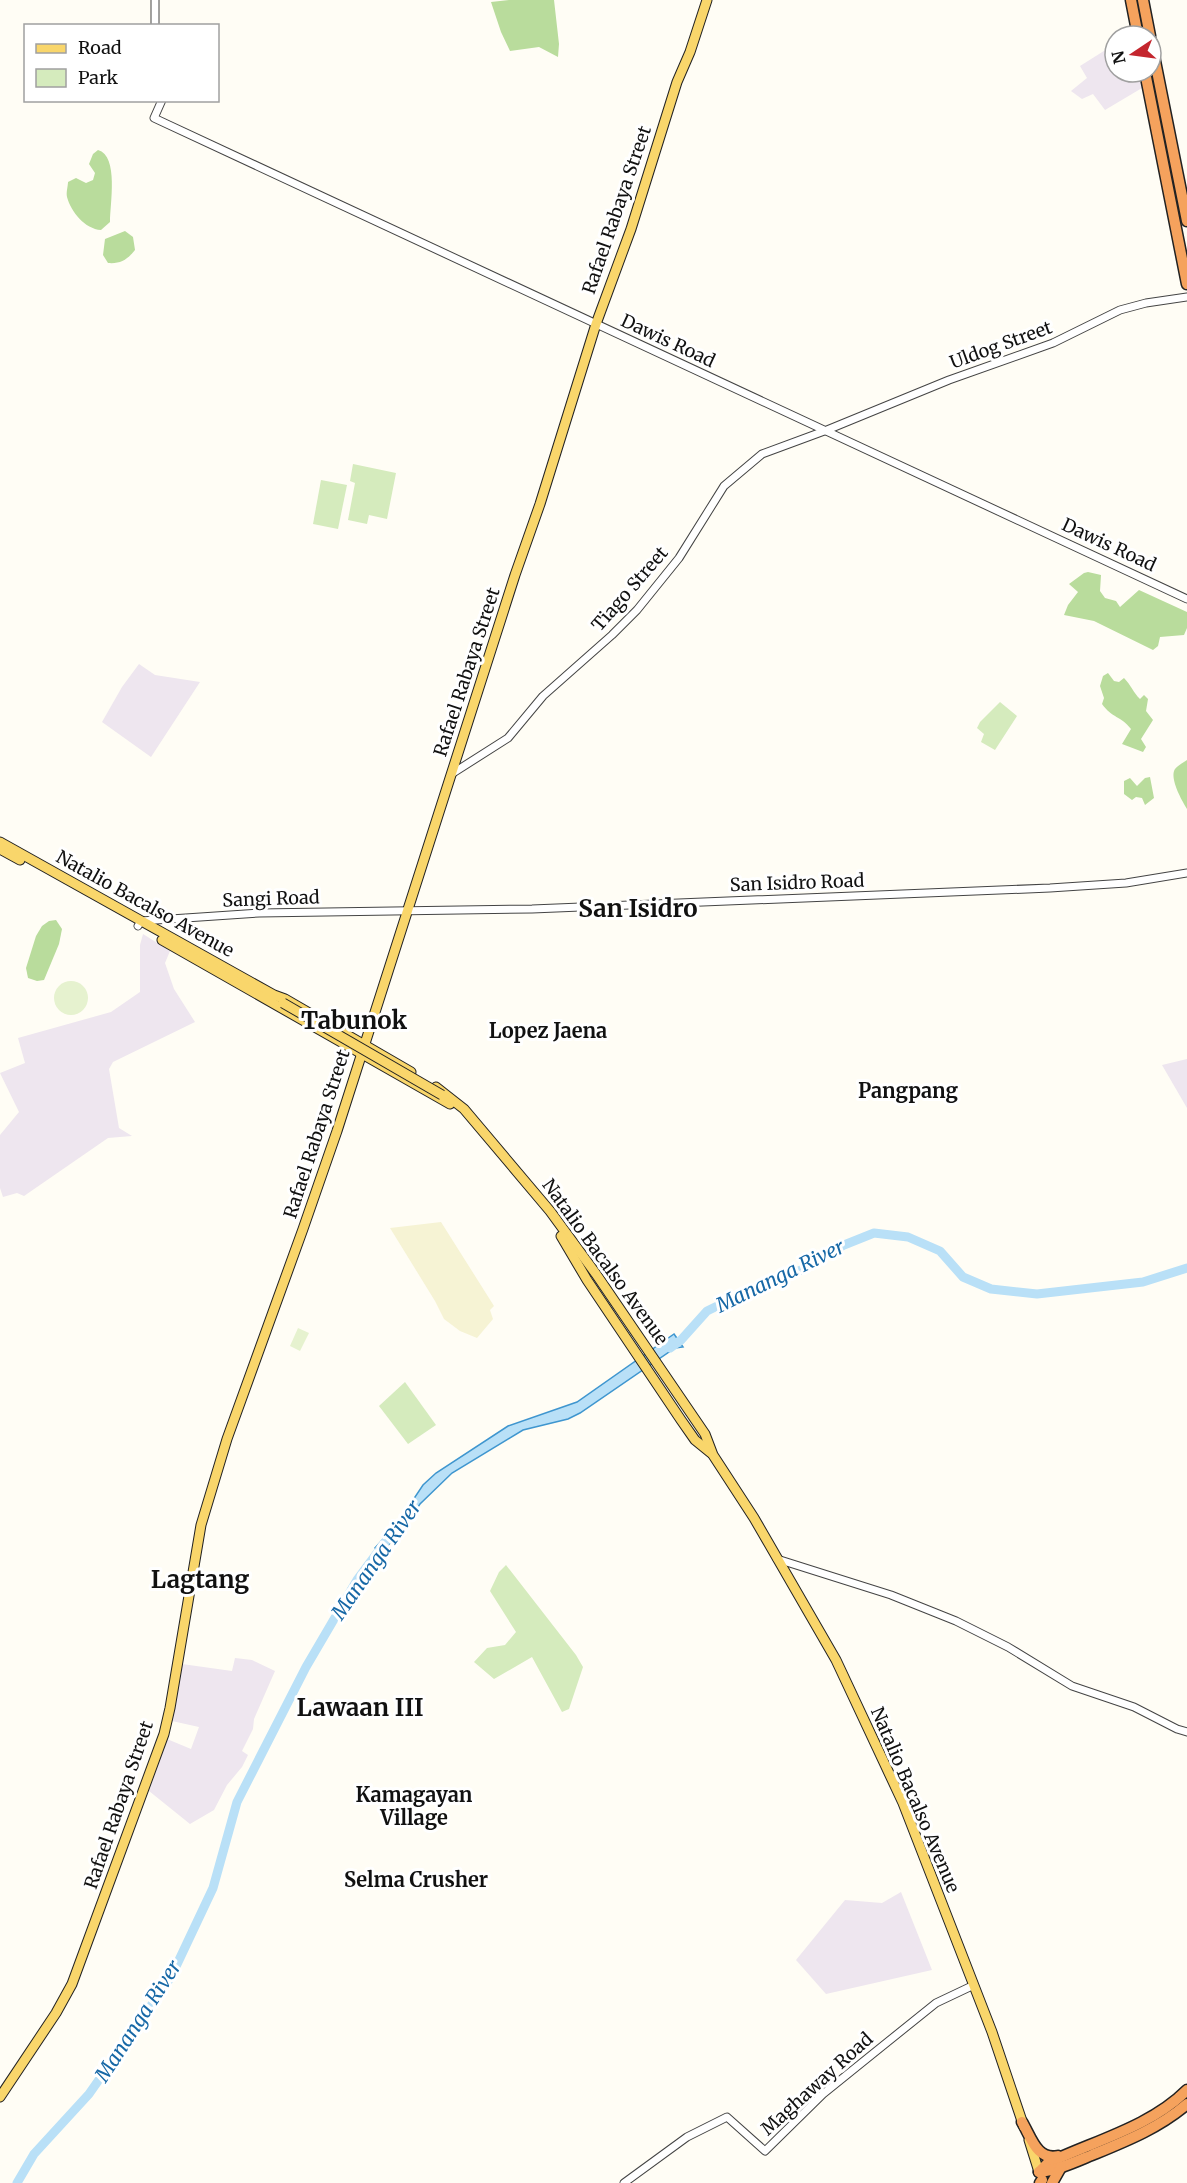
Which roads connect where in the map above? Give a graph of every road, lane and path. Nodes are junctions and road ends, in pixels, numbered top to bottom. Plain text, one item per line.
1 (155, 0) edge
2 (707, 0) edge
3 (1131, 0) edge
4 (1143, 0) edge
5 (155, 24) edge
6 (1136, 24) edge
7 (1148, 24) edge
8 (1147, 84) edge
9 (1160, 84) edge
10 (161, 102) edge
11 (1187, 221) edge
12 (1187, 284) edge
13 (1187, 297) edge
14 (596, 324) junction
15 (827, 430) junction
16 (1187, 599) edge
17 (453, 773) junction
18 (0, 842) edge
19 (0, 849) edge
20 (1187, 873) edge
21 (408, 911) junction
22 (139, 924) junction
23 (272, 998) junction
24 (363, 1044) junction
25 (360, 1054) junction
26 (452, 1102) junction
27 (713, 1455) junction
28 (777, 1558) junction
29 (1187, 1732) edge
30 (974, 1985) junction
31 (1187, 2090) edge
32 (0, 2097) edge
33 (1187, 2104) edge
34 (1022, 2122) junction
35 (1064, 2155) junction
36 (1044, 2180) edge
37 (624, 2183) edge

1 - 5 street
2 - 14 main road, Rafael Rabaya Street
3 - 6 highway
4 - 7 highway
8 - 12 highway
9 - 11 highway
10 - 14 street, Dawis Road
13 - 15 street, Uldog Street
14 - 15 street, Dawis Road
14 - 17 main road, Rafael Rabaya Street
15 - 16 street, Dawis Road
15 - 17 street, Tiago Street
17 - 21 main road, Rafael Rabaya Street
18 - 22 main road, Natalio Bacalso Avenue
19 - 22 main road, Natalio Bacalso Avenue
20 - 21 street, San Isidro Road
21 - 22 street, Sangi Road
21 - 24 main road, Rafael Rabaya Street
22 - 23 main road, Natalio Bacalso Avenue
23 - 24 main road, Natalio Bacalso Avenue
23 - 25 main road, Natalio Bacalso Avenue
23 - 26 main road, Natalio Bacalso Avenue, bridge
24 - 25 main road, Rafael Rabaya Street
24 - 26 main road, Natalio Bacalso Avenue
25 - 26 main road, Natalio Bacalso Avenue
25 - 32 main road, Rafael Rabaya Street
26 - 27 main road, Natalio Bacalso Avenue
26 - 27 main road, Natalio Bacalso Avenue
27 - 28 main road, Natalio Bacalso Avenue
28 - 29 street
28 - 30 main road, Natalio Bacalso Avenue
30 - 34 main road, Natalio Bacalso Avenue
30 - 37 street, Maghaway Road
31 - 35 highway
33 - 36 highway
34 - 35 highway
34 - 36 main road, Natalio Bacalso Avenue
35 - 36 highway

